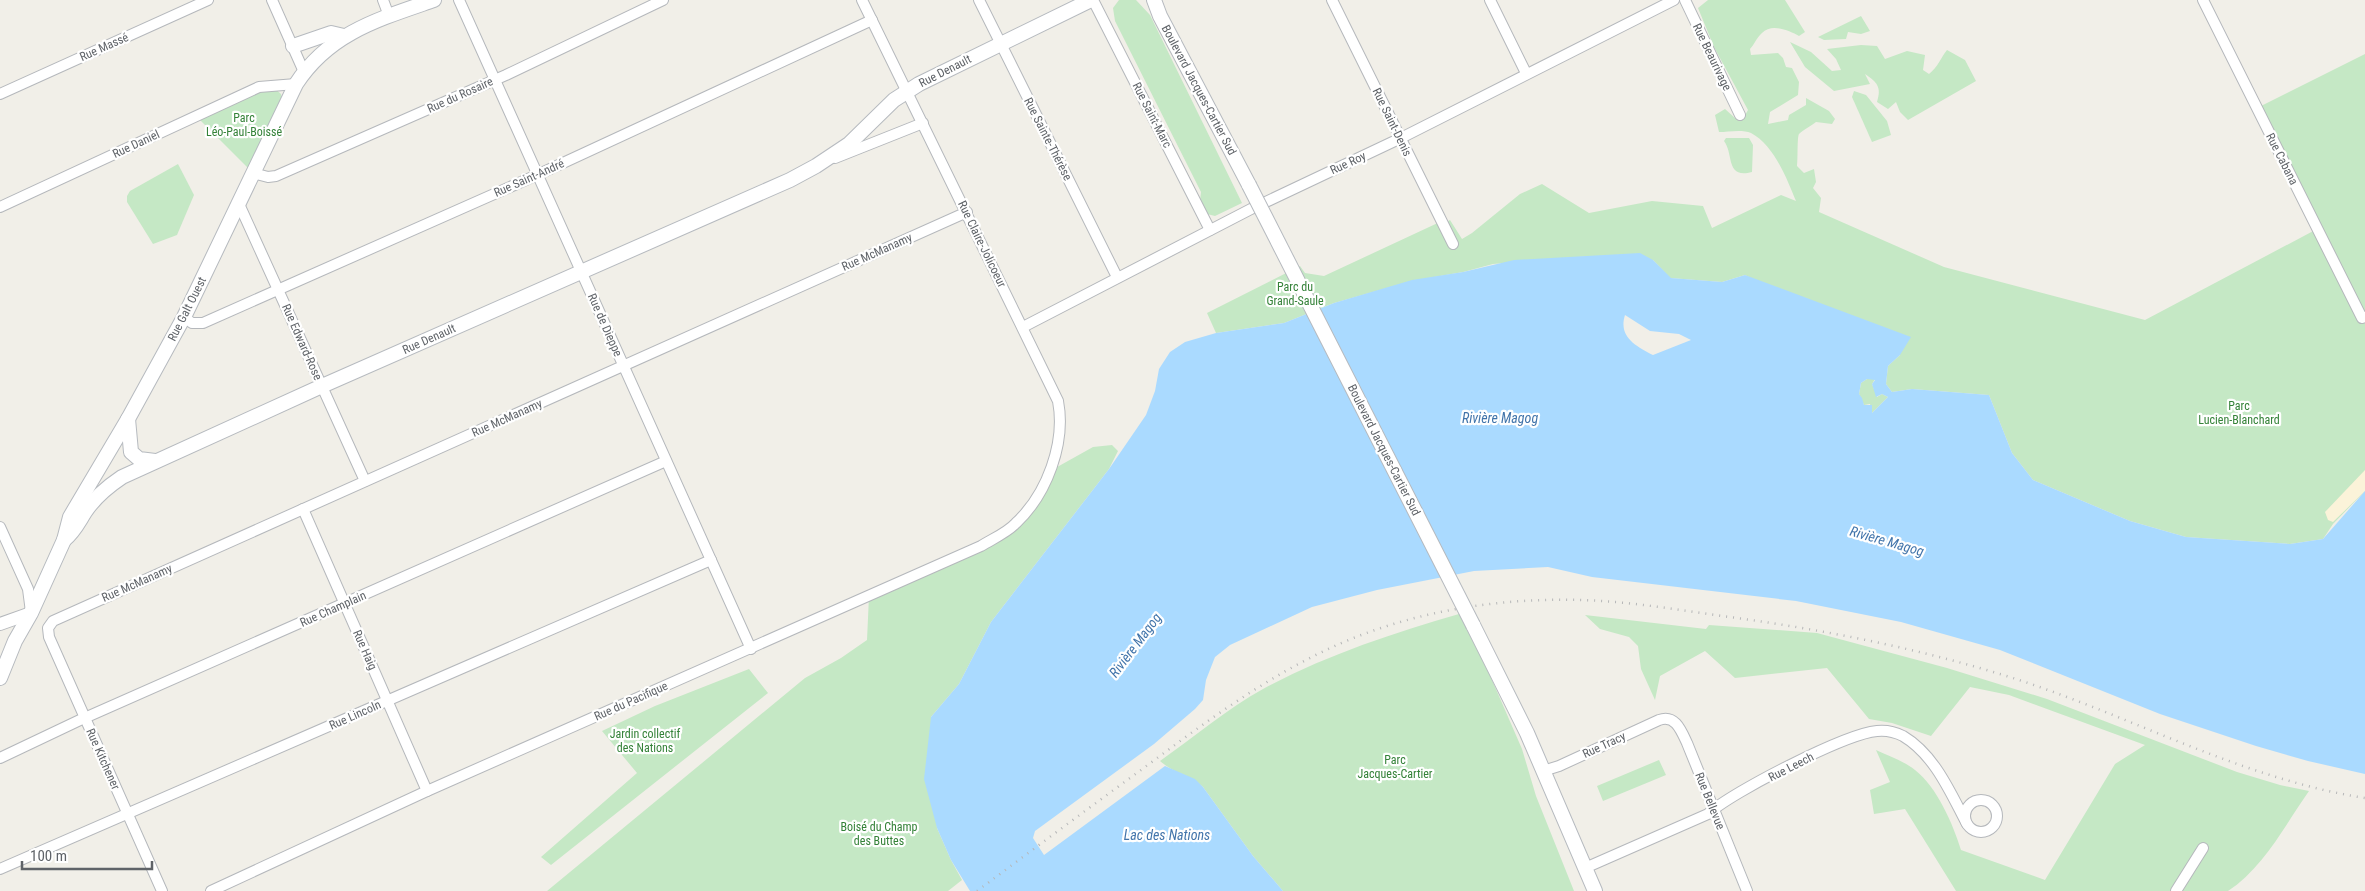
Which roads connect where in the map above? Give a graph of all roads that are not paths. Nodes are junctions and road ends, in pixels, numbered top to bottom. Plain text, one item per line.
1 (208, 0) edge
2 (272, 0) edge
3 (383, 0) edge
4 (434, 0) edge
5 (459, 0) edge
6 (664, 0) edge
7 (862, 0) edge
8 (979, 0) edge
9 (1092, 0) edge
10 (1146, 0) edge
11 (1154, 0) edge
12 (1332, 0) edge
13 (1490, 0) edge
14 (1674, 0) edge
15 (1685, 0) edge
16 (2203, 0) edge
17 (389, 16) junction
18 (1160, 16) junction
19 (872, 20) junction
20 (344, 36) junction
21 (1000, 43) junction
22 (293, 46) junction
23 (304, 72) junction
24 (1526, 73) junction
25 (495, 80) junction
26 (296, 84) junction
27 (273, 87) junction
28 (907, 92) junction
29 (0, 94) edge
30 (284, 106) junction
31 (1740, 114) dead end
32 (923, 123) junction
33 (1400, 138) junction
34 (816, 166) junction
35 (253, 173) junction
36 (537, 175) junction
37 (239, 204) junction
38 (0, 207) edge
39 (967, 212) junction
40 (1210, 230) junction
41 (1453, 244) dead end
42 (582, 273) junction
43 (1118, 278) junction
44 (278, 290) junction
45 (184, 317) junction
46 (2364, 317) edge
47 (1023, 327) junction
48 (623, 366) junction
49 (322, 386) junction
50 (128, 419) junction
51 (156, 461) junction
52 (666, 461) junction
53 (365, 481) junction
54 (1038, 495) joint
55 (303, 509) junction
56 (0, 527) edge
57 (64, 540) junction
58 (711, 560) junction
59 (345, 604) junction
60 (31, 613) junction
61 (0, 624) edge
62 (49, 626) joint
63 (751, 649) junction
64 (0, 678) edge
65 (387, 701) junction
66 (85, 718) junction
67 (1665, 718) joint
68 (0, 758) edge
69 (1543, 771) junction
70 (428, 792) junction
71 (1714, 809) junction
72 (128, 814) junction
73 (1967, 824) dead end
74 (2203, 848) dead end
75 (1585, 868) junction
76 (0, 869) edge
77 (162, 891) edge
78 (211, 891) edge
79 (1595, 891) edge
80 (1748, 891) edge
81 (2176, 891) edge

1 - 29 street, Rue Massé
2 - 22 street
3 - 17 street
4 - 17 main road, Rue Galt Ouest
5 - 25 street, Rue de Dieppe
6 - 25 street, Rue du Rosaire
7 - 19 street, Rue Claire-Jolicoeur
8 - 21 street, Rue Sainte-Thérèse
9 - 21 main road, Rue Denault
9 - 40 street, Rue Saint-Marc
10 - 18 main road, Boulevard Jacques-Cartier Sud
11 - 18 main road, Boulevard Jacques-Cartier Sud
12 - 33 street, Rue Saint-Denis
13 - 24 street
14 - 24 street, Rue Roy
15 - 31 street, Rue Beaurivage
16 - 46 street, Rue Cabana
17 - 20 main road, Rue Galt Ouest
18 - 69 main road, Boulevard Jacques-Cartier Sud, bridge
19 - 28 street, Rue Claire-Jolicoeur
19 - 36 street, Rue Saint-André
20 - 22 main road
20 - 23 main road, Rue Galt Ouest
21 - 28 main road, Rue Denault
21 - 43 street, Rue Sainte-Thérèse
22 - 23 street
23 - 26 main road, Rue Galt Ouest
24 - 33 street, Rue Roy
25 - 35 street, Rue du Rosaire
25 - 36 street, Rue de Dieppe
26 - 27 street, Rue Daniel
26 - 30 main road, Rue Galt Ouest
27 - 30 street
27 - 38 street, Rue Daniel
28 - 32 street, Rue Claire-Jolicoeur
28 - 34 main road, Rue Denault
30 - 35 main road, Rue Galt Ouest
32 - 34 street, Rue Denault
32 - 39 street, Rue Claire-Jolicoeur
33 - 40 street, Rue Roy
33 - 41 street, Rue Saint-Denis
34 - 42 main road, Rue Denault
35 - 37 main road, Rue Galt Ouest
36 - 42 street, Rue de Dieppe
36 - 44 street, Rue Saint-André
37 - 44 street, Rue Edward-Rose
37 - 45 main road, Rue Galt Ouest
39 - 47 street, Rue Claire-Jolicoeur
39 - 48 street, Rue McManamy
40 - 43 street, Rue Roy
42 - 48 street, Rue de Dieppe
42 - 49 main road, Rue Denault
43 - 47 street, Rue Roy
44 - 45 street, Rue Saint-André
44 - 49 street, Rue Edward-Rose
45 - 50 main road, Rue Galt Ouest
47 - 54 street, Rue Claire-Jolicoeur
48 - 52 street, Rue de Dieppe
48 - 53 street, Rue McManamy
49 - 51 main road, Rue Denault
49 - 53 street, Rue Edward-Rose
50 - 51 main road
50 - 57 main road, Rue Galt Ouest
51 - 57 main road, Rue Denault
52 - 58 street, Rue de Dieppe
52 - 59 street, Rue Champlain
53 - 55 street, Rue McManamy
54 - 63 street, Rue du Pacifique
55 - 59 street, Rue Haig
55 - 62 street, Rue McManamy
56 - 60 street
57 - 60 main road, Rue Galt Ouest
58 - 63 street, Rue de Dieppe
58 - 65 street, Rue Lincoln
59 - 65 street, Rue Haig
59 - 66 street, Rue Champlain
60 - 61 street
60 - 64 main road, Rue Galt Ouest
62 - 66 street, Rue Kitchener
63 - 70 street, Rue du Pacifique
65 - 70 street, Rue Haig
65 - 72 street, Rue Lincoln
66 - 68 street, Rue Champlain
66 - 72 street, Rue Kitchener
67 - 69 street, Rue Tracy
67 - 71 street, Rue Bellevue
69 - 75 main road, Boulevard Jacques-Cartier Sud
70 - 78 street, Rue du Pacifique
71 - 73 street, Rue Leech
71 - 75 street, Rue Leech
71 - 80 street, Rue Bellevue
72 - 76 street, Rue Lincoln
72 - 77 street, Rue Kitchener
74 - 81 street
75 - 79 main road, Boulevard Jacques-Cartier Sud

